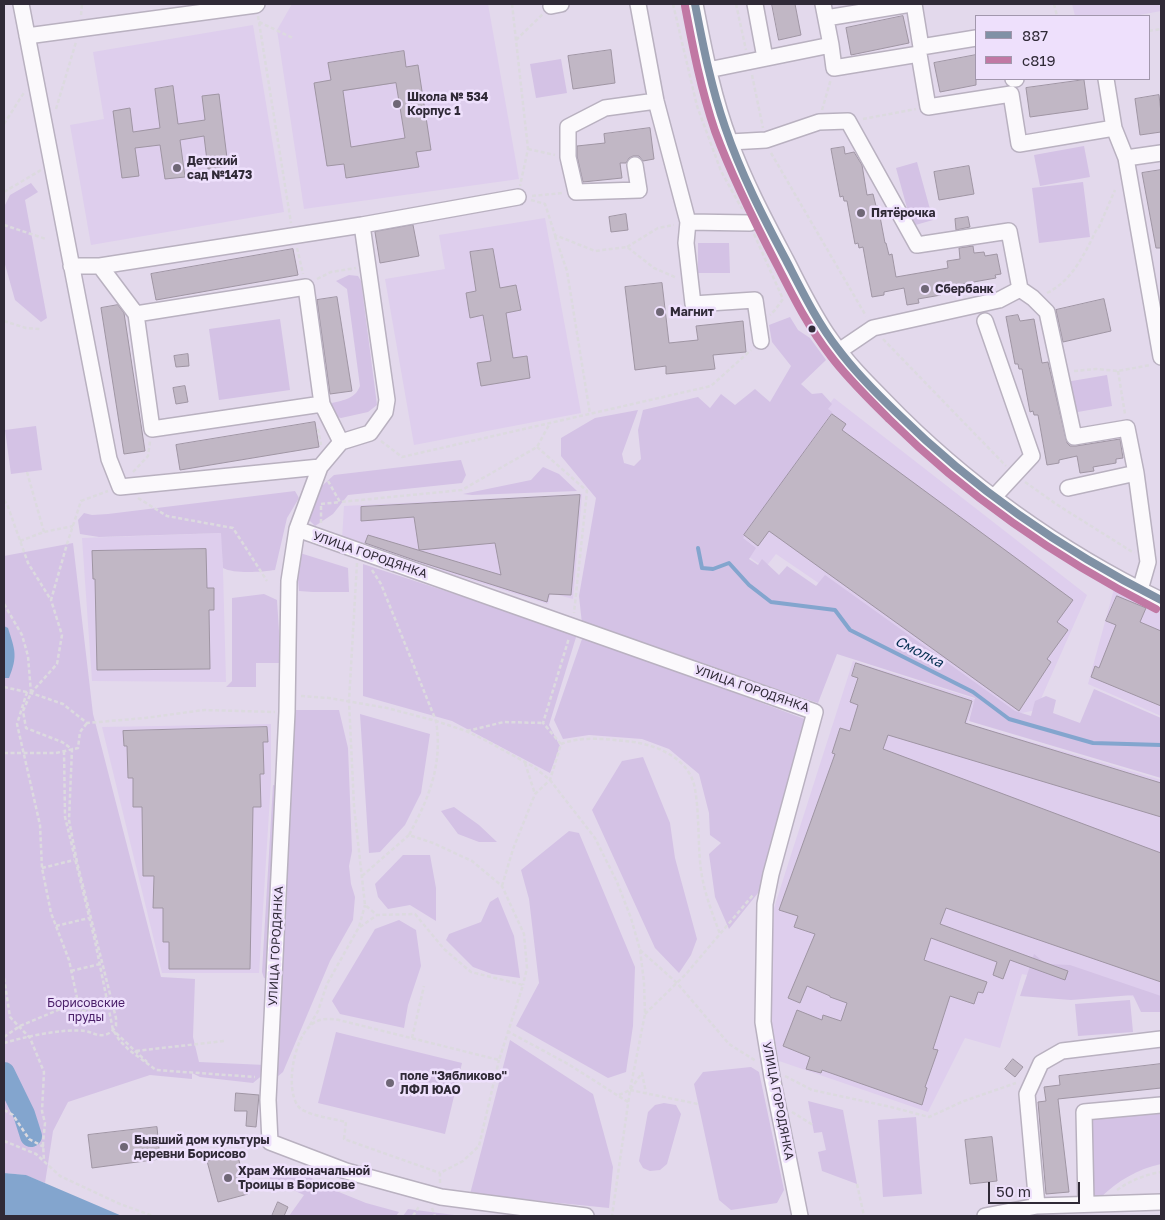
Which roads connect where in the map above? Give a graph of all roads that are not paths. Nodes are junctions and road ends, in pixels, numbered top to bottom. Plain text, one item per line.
1 (21, 4) edge
2 (256, 4) edge
3 (638, 4) edge
4 (695, 4) edge
5 (755, 4) edge
6 (913, 4) edge
7 (824, 11) edge
8 (27, 36) junction
9 (975, 38) edge
10 (831, 45) junction
11 (765, 58) junction
12 (708, 70) junction
13 (1106, 80) edge
14 (656, 101) junction
15 (1114, 128) junction
16 (730, 142) junction
17 (1161, 154) edge
18 (1126, 158) junction
19 (635, 165) dead end
20 (518, 197) road end
21 (763, 216) junction
22 (688, 222) junction
23 (362, 225) junction
24 (71, 266) junction
25 (100, 266) junction
26 (1020, 289) junction
27 (136, 314) junction
28 (985, 321) dead end
29 (760, 334) road end
30 (840, 351) junction
31 (1161, 357) edge
32 (318, 405) junction
33 (341, 442) junction
34 (322, 464) junction
35 (1136, 473) junction
36 (1068, 488) dead end
37 (994, 496) junction
38 (297, 529) junction
39 (1140, 590) junction
40 (1161, 600) edge
41 (1161, 1039) edge
42 (1161, 1105) edge
43 (1161, 1202) edge
44 (1036, 1206) junction
45 (1079, 1208) edge
46 (586, 1216) edge
47 (800, 1216) edge
48 (985, 1216) edge

1 - 8 street
2 - 8 street
3 - 14 street
4 - 12 street
5 - 11 street
6 - 7 street
6 - 9 street
7 - 10 street
8 - 24 street
10 - 11 street
10 - 15 street
11 - 12 street
12 - 16 street
13 - 15 street
14 - 19 street
14 - 22 street
15 - 18 street
16 - 21 street
16 - 26 street
17 - 18 street
18 - 31 street
20 - 23 street
21 - 22 street
21 - 30 street
22 - 29 street
23 - 25 street
23 - 33 street
24 - 25 street
24 - 34 street
25 - 27 street
26 - 30 street
26 - 35 street
27 - 32 street
27 - 32 street
28 - 37 street
30 - 37 street
32 - 33 street
33 - 34 street
34 - 38 street
35 - 36 street
35 - 39 street
37 - 39 street
38 - 46 street, УЛИЦА ГОРОДЯНКА
38 - 47 street, УЛИЦА ГОРОДЯНКА
39 - 40 street
41 - 44 street
42 - 45 street
43 - 45 street
44 - 45 street
44 - 48 street

